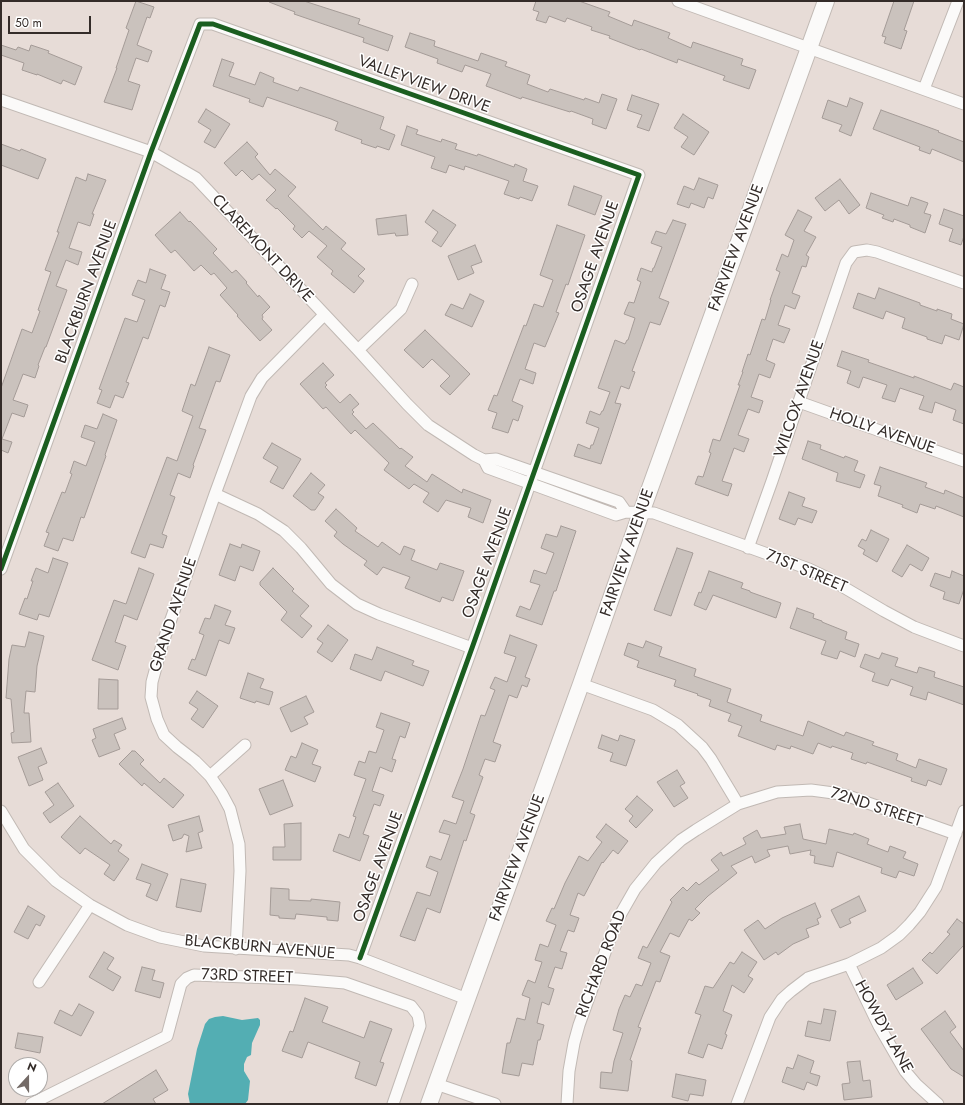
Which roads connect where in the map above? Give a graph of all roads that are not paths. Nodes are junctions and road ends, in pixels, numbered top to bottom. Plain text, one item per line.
1 (678, 1) edge
2 (826, 1) edge
3 (958, 1) edge
4 (702, 5) edge
5 (200, 24) joint
6 (809, 48) junction
7 (924, 89) junction
8 (1, 100) edge
9 (964, 104) edge
10 (151, 152) junction
11 (639, 175) joint
12 (964, 283) edge
13 (412, 284) dead end
14 (324, 315) junction
15 (358, 350) junction
16 (799, 402) junction
17 (484, 460) junction
18 (964, 461) edge
19 (534, 473) junction
20 (530, 484) junction
21 (215, 494) junction
22 (634, 513) junction
23 (748, 548) junction
24 (1, 569) edge
25 (964, 646) edge
26 (472, 648) junction
27 (581, 684) junction
28 (245, 745) dead end
29 (210, 776) junction
30 (738, 804) junction
31 (1, 810) edge
32 (964, 811) edge
33 (956, 834) junction
34 (90, 905) junction
35 (236, 949) junction
36 (360, 958) junction
37 (849, 964) junction
38 (39, 982) dead end
39 (467, 999) junction
40 (436, 1084) junction
41 (31, 1104) edge
42 (393, 1104) edge
43 (429, 1104) edge
44 (495, 1104) edge
45 (567, 1104) edge
46 (737, 1104) edge
47 (938, 1104) edge

1 - 4 street
2 - 6 street, FAIRVIEW AVENUE
3 - 7 street
4 - 6 street
5 - 10 street, BLACKBURN AVENUE
5 - 11 street, VALLEYVIEW DRIVE
6 - 7 street
6 - 22 street, FAIRVIEW AVENUE
7 - 9 street
8 - 10 street, CLAREMONT DRIVE
10 - 14 street, CLAREMONT DRIVE
10 - 24 street, BLACKBURN AVENUE
11 - 19 street, OSAGE AVENUE
12 - 16 street, WILCOX AVENUE
13 - 15 street
14 - 15 street, CLAREMONT DRIVE
14 - 21 street, GRAND AVENUE
15 - 17 street, CLAREMONT DRIVE
16 - 18 street, HOLLY AVENUE
16 - 23 street, WILCOX AVENUE
17 - 19 street, CLAREMONT DRIVE
17 - 20 street, CLAREMONT DRIVE
19 - 20 street, OSAGE AVENUE
19 - 22 street, CLAREMONT DRIVE
20 - 22 street, CLAREMONT DRIVE
20 - 26 street, OSAGE AVENUE
21 - 26 street
21 - 29 street, GRAND AVENUE
22 - 23 street, 71ST STREET
22 - 27 street, FAIRVIEW AVENUE
23 - 25 street, 71ST STREET
26 - 36 street, OSAGE AVENUE
27 - 30 street
27 - 39 street, FAIRVIEW AVENUE
28 - 29 street
29 - 35 street, GRAND AVENUE
30 - 33 street, 72ND STREET
30 - 45 street, RICHARD ROAD
31 - 34 street, BLACKBURN AVENUE
32 - 33 street
33 - 37 street
34 - 35 street, BLACKBURN AVENUE
34 - 38 street
35 - 36 street, BLACKBURN AVENUE
36 - 39 street, BLACKBURN AVENUE
37 - 46 street
37 - 47 street, HOWDY LANE
39 - 40 street, FAIRVIEW AVENUE
40 - 43 street, FAIRVIEW AVENUE
40 - 44 street
41 - 42 street, 73RD STREET

